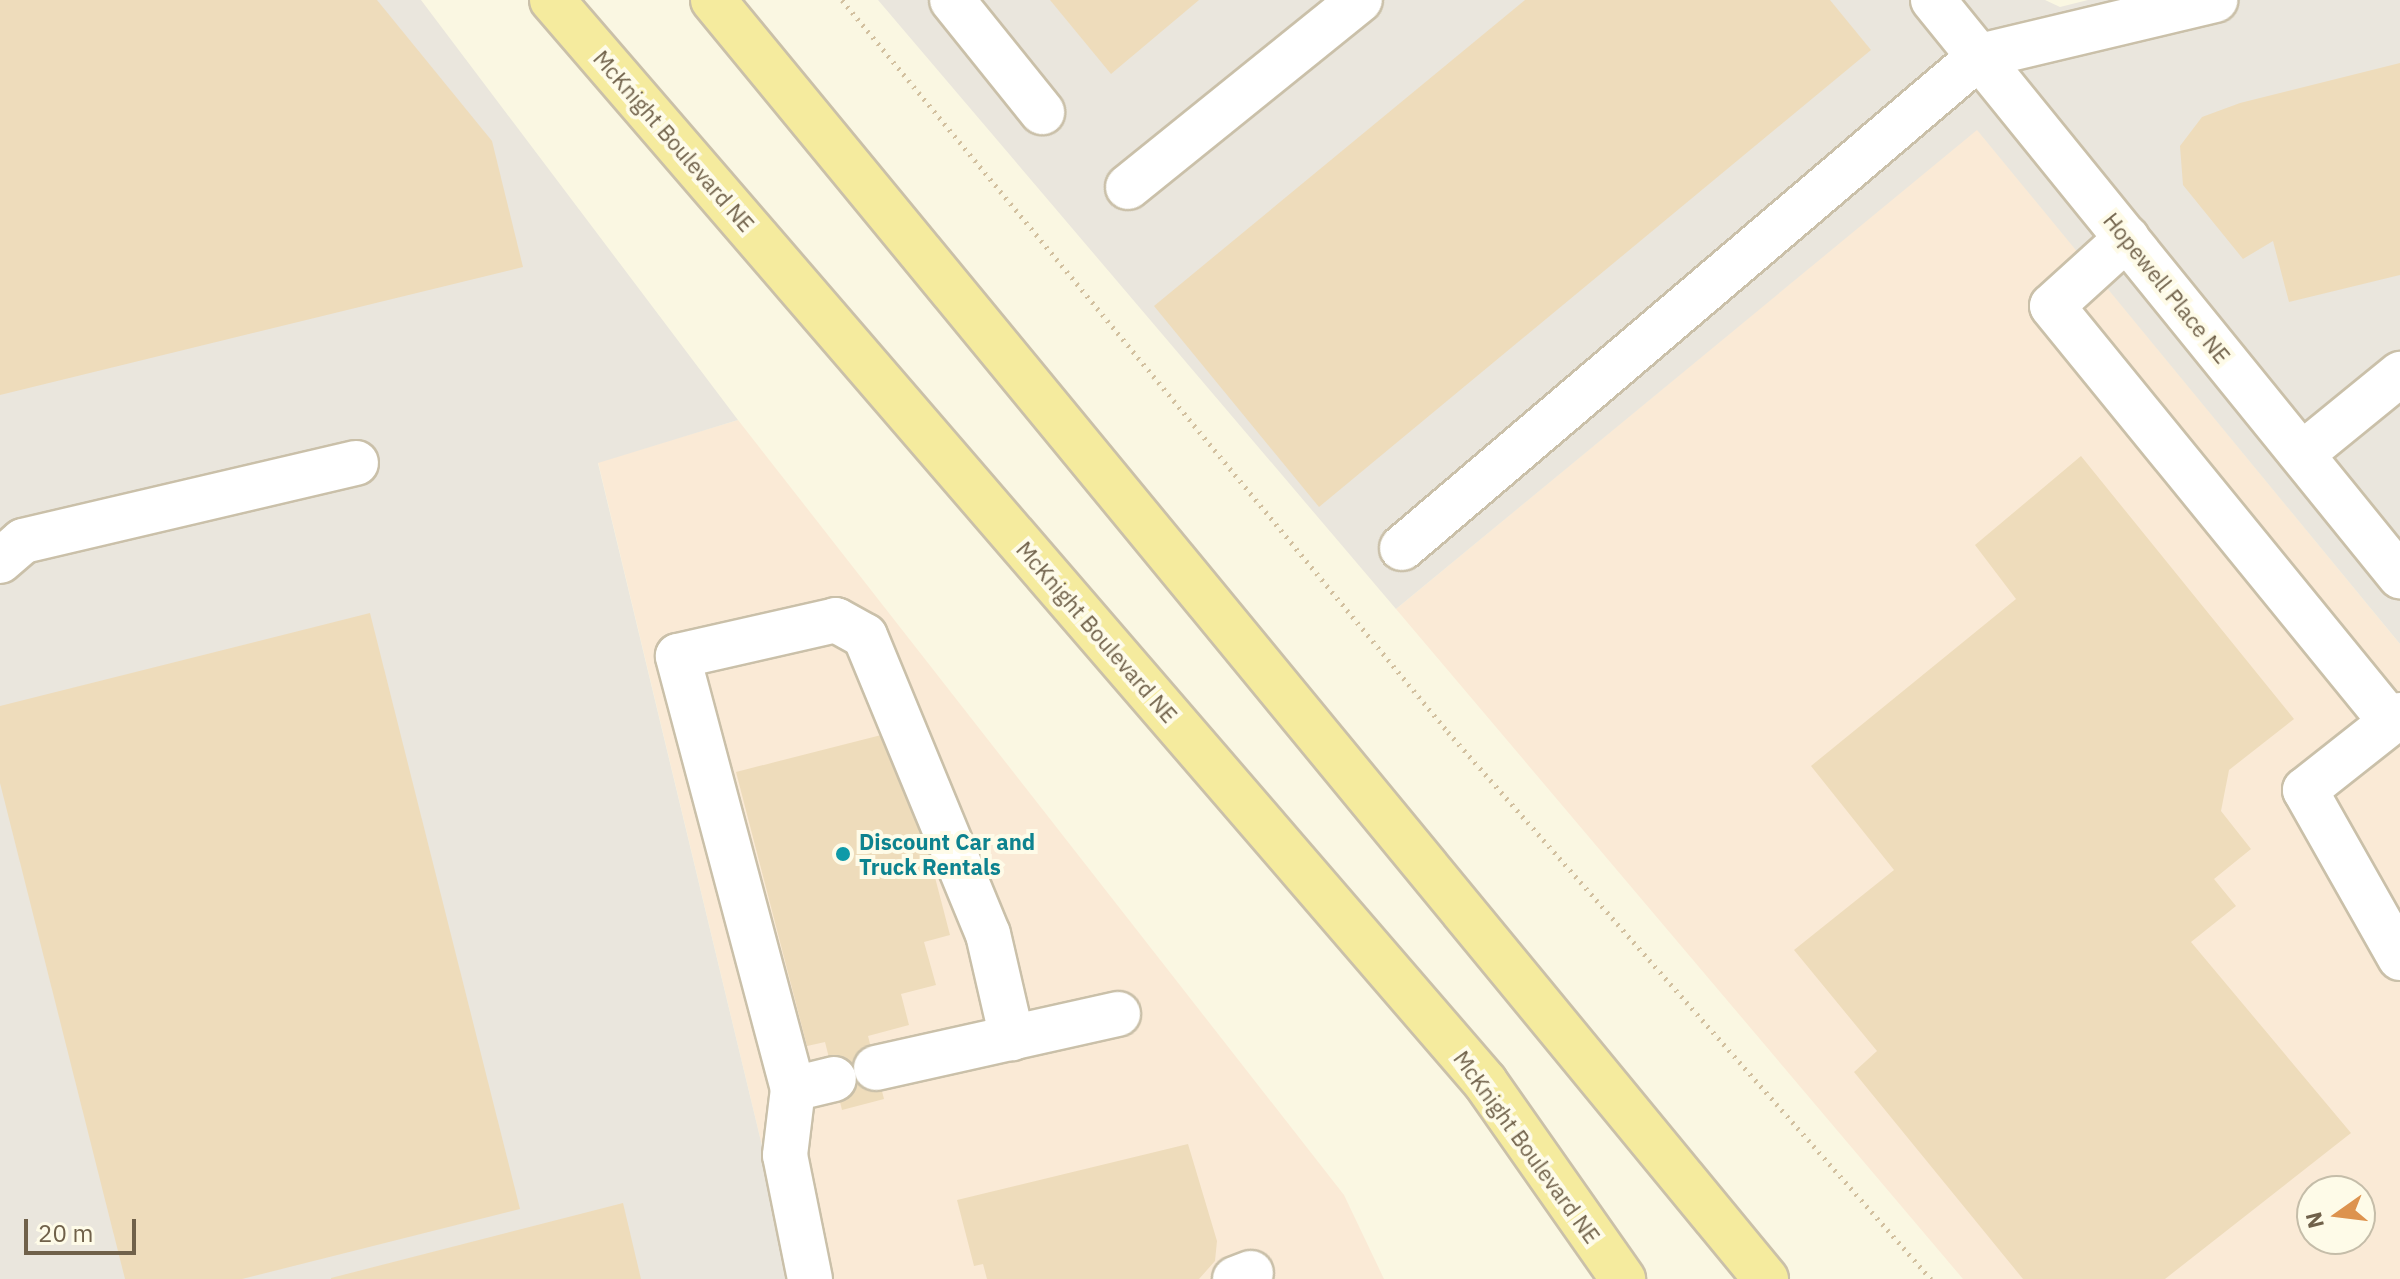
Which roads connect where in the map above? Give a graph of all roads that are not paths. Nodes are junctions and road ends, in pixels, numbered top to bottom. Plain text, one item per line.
1 (552, 0) edge
2 (713, 0) edge
3 (952, 0) edge
4 (1360, 0) edge
5 (1933, 0) edge
6 (2215, 0) edge
7 (1980, 56) junction
8 (1042, 112) dead end
9 (1128, 187) dead end
10 (2127, 238) junction
11 (2400, 374) edge
12 (2302, 454) junction
13 (356, 463) dead end
14 (1402, 548) dead end
15 (2393, 553) edge
16 (0, 561) edge
17 (2396, 718) edge
18 (2400, 958) edge
19 (1118, 1014) dead end
20 (1012, 1038) junction
21 (876, 1068) dead end
22 (810, 1279) edge
23 (1623, 1279) edge
24 (1766, 1279) edge

1 - 23 main road, McKnight Boulevard NE
2 - 24 main road
3 - 8 street
4 - 9 street
5 - 7 street, Hopewell Place NE
6 - 7 street
7 - 10 street, Hopewell Place NE
7 - 14 street
10 - 12 street, Hopewell Place NE
10 - 17 street
11 - 12 street
12 - 15 street, Hopewell Place NE
13 - 16 street
17 - 18 street
19 - 20 street
20 - 21 street
20 - 22 street

